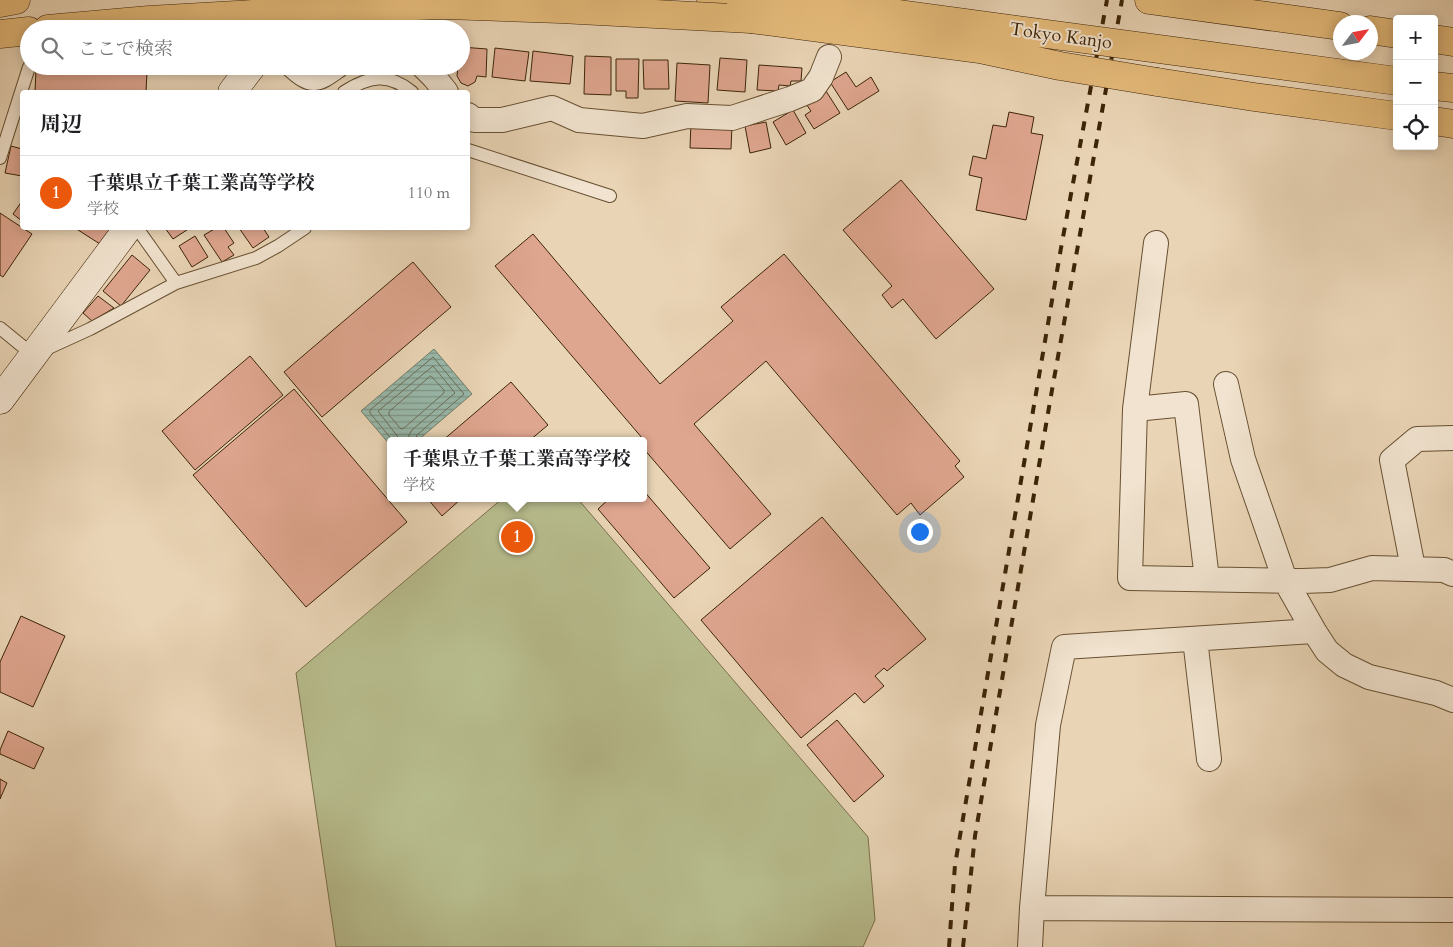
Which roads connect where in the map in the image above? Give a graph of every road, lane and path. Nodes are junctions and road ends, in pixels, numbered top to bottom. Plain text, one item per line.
1 (16, 0) edge
2 (591, 0) edge
3 (711, 0) edge
4 (725, 0) edge
5 (1149, 0) edge
6 (0, 3) edge
7 (560, 9) junction
8 (752, 19) junction
9 (149, 20) edge
10 (1333, 25) edge
11 (1378, 31) edge
12 (20, 32) edge
13 (1393, 33) edge
14 (0, 34) edge
15 (1438, 40) edge
16 (1453, 42) edge
17 (829, 57) dead end
18 (26, 75) edge
19 (245, 75) edge
20 (304, 75) edge
21 (324, 75) edge
22 (432, 75) edge
23 (1393, 80) edge
24 (1438, 86) edge
25 (1453, 88) edge
26 (22, 90) edge
27 (234, 90) edge
28 (348, 90) edge
29 (409, 90) edge
30 (444, 90) edge
31 (20, 95) edge
32 (1393, 115) edge
33 (470, 117) edge
34 (1438, 122) edge
35 (1453, 124) edge
36 (470, 151) edge
37 (0, 158) edge
38 (610, 196) dead end
39 (127, 230) edge
40 (138, 230) edge
41 (302, 230) edge
42 (1156, 243) dead end
43 (176, 284) junction
44 (0, 328) edge
45 (33, 355) junction
46 (1226, 384) dead end
47 (0, 400) edge
48 (1136, 409) junction
49 (1453, 438) edge
50 (1413, 568) junction
51 (1453, 574) edge
52 (1207, 579) junction
53 (1285, 580) junction
54 (1314, 632) junction
55 (1195, 639) junction
56 (1453, 700) edge
57 (1209, 759) dead end
58 (1032, 908) junction
59 (1453, 910) edge
60 (1030, 947) edge

1 - 6 highway
2 - 7 highway
3 - 8 highway
4 - 23 highway, Tokyo Kanjo, bridge
5 - 10 highway
7 - 8 highway, bridge
7 - 9 highway, bridge
8 - 32 highway, bridge
11 - 13 highway
12 - 14 highway
15 - 16 highway
17 - 33 street
18 - 26 lane
19 - 27 street
20 - 21 street
22 - 30 street
24 - 25 highway
28 - 29 lane
31 - 37 lane
34 - 35 highway
36 - 38 lane
39 - 45 street
40 - 43 lane
41 - 43 lane
42 - 48 street
43 - 45 lane
44 - 45 lane
45 - 47 street
46 - 53 street
48 - 52 street
48 - 52 street
49 - 50 street
50 - 51 street
50 - 53 street
52 - 53 street
53 - 54 street
54 - 55 street
54 - 56 street
55 - 57 street
55 - 58 street
58 - 59 street
58 - 60 street

